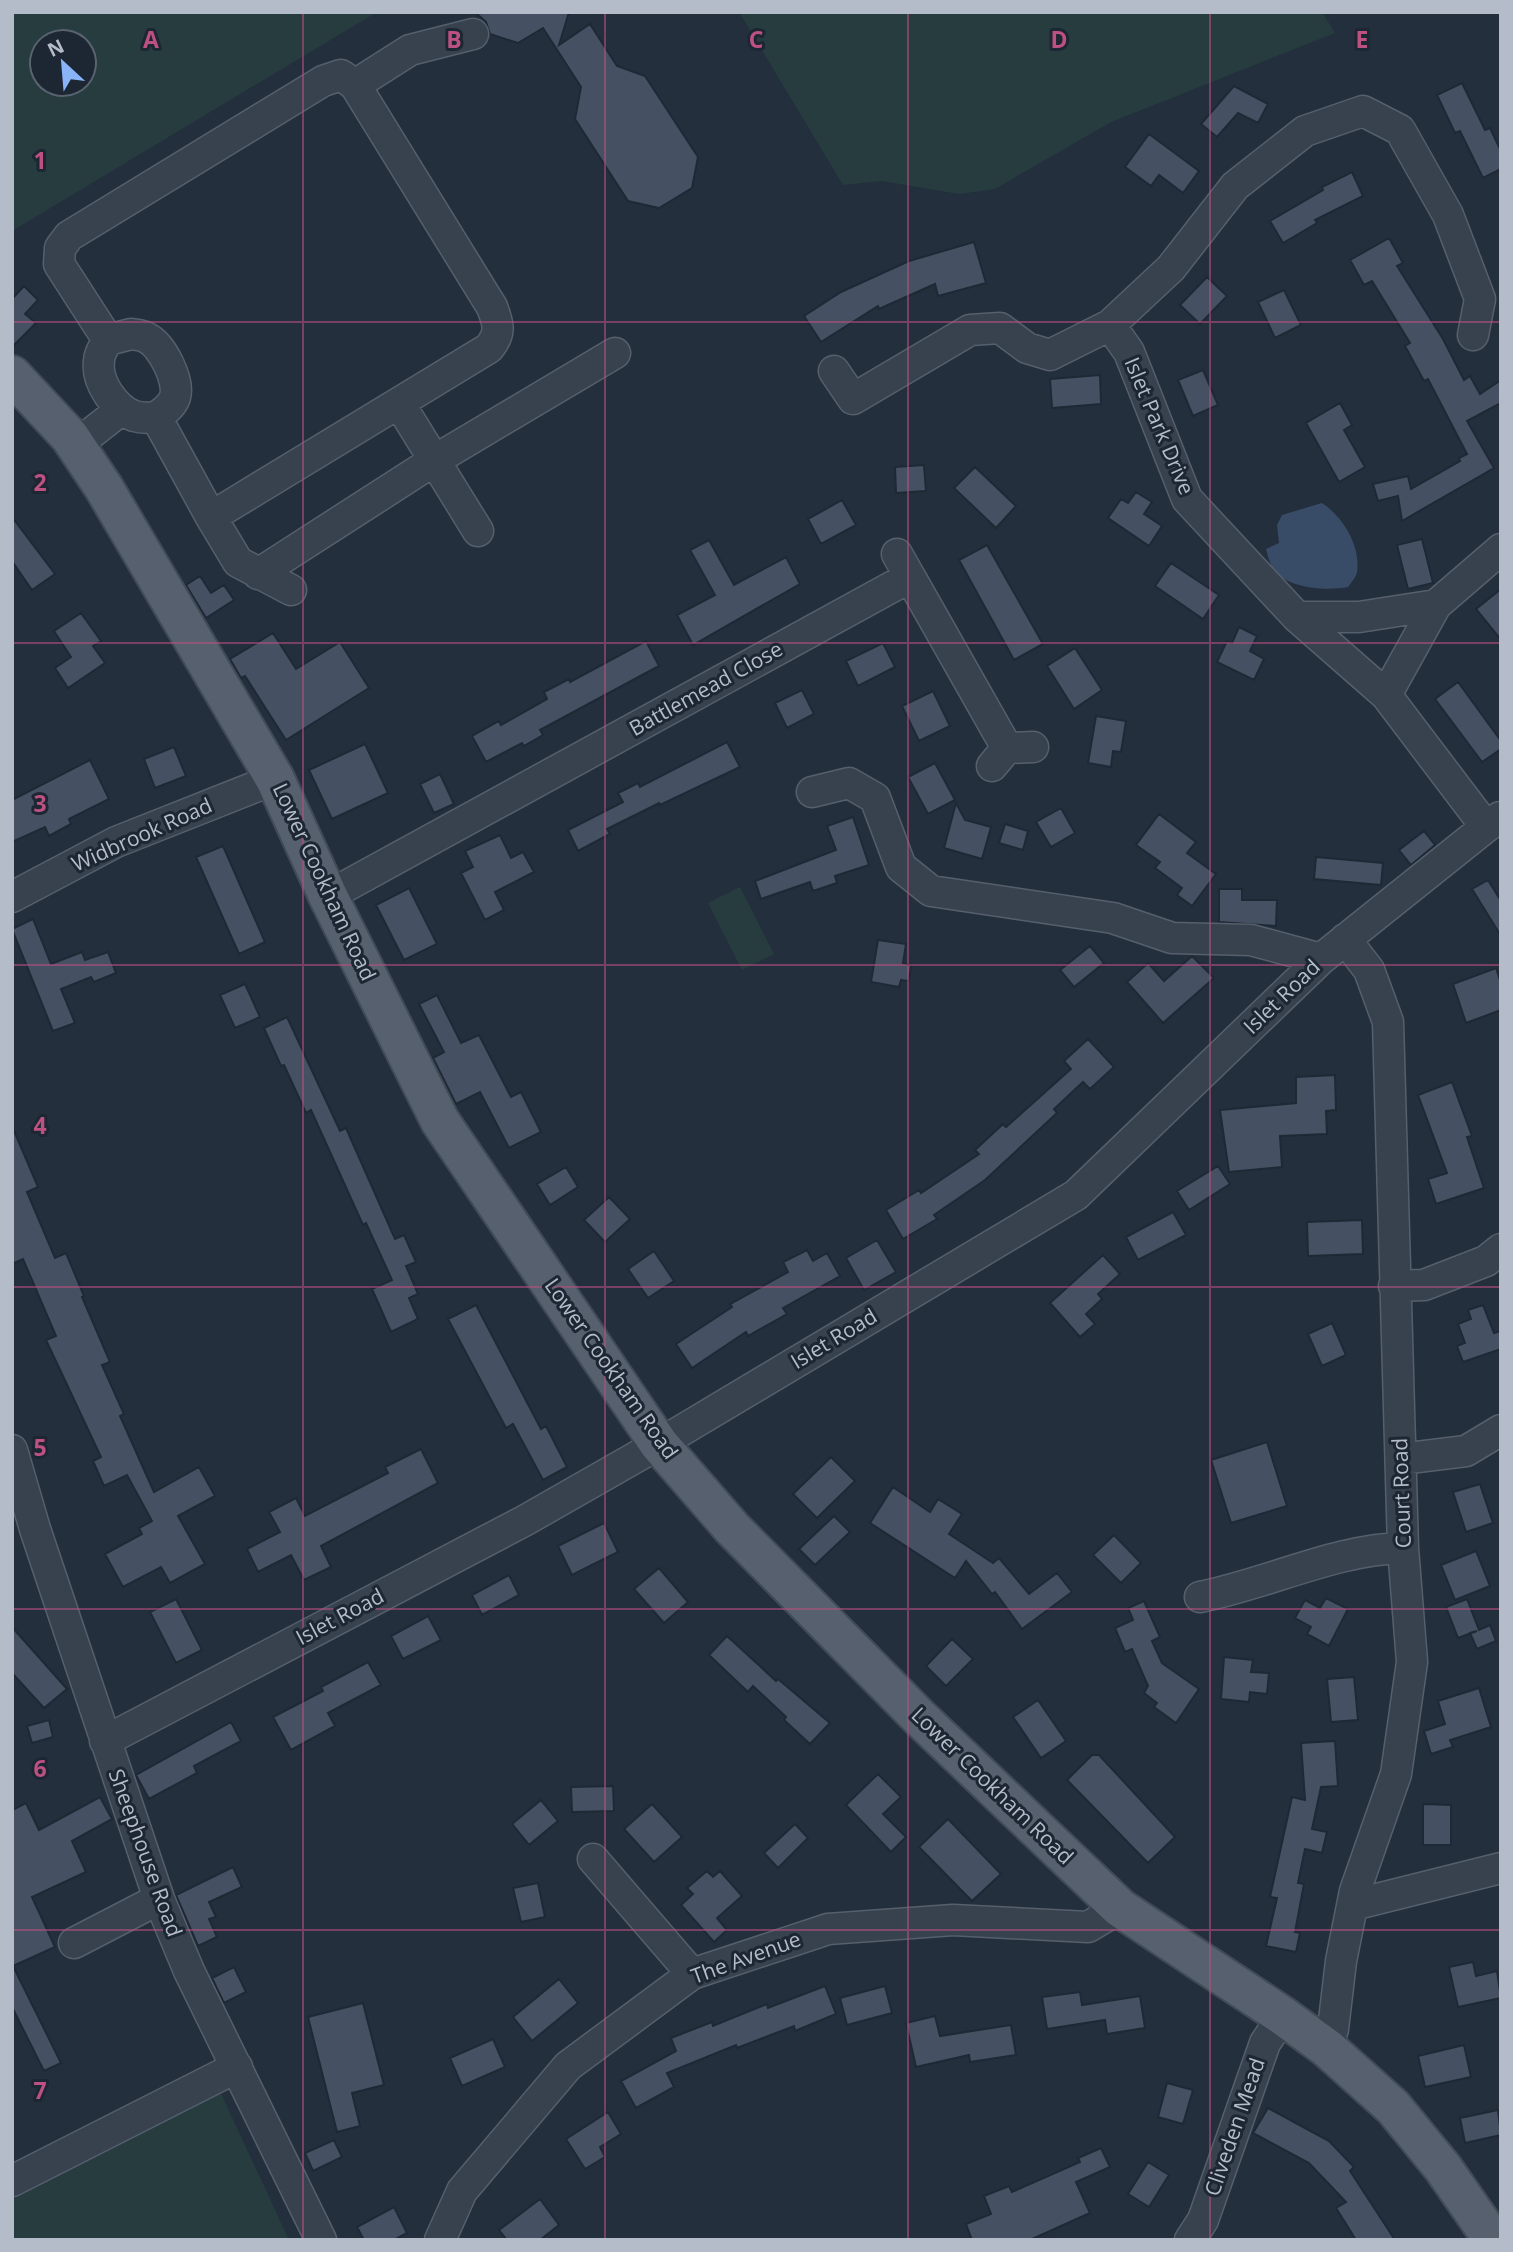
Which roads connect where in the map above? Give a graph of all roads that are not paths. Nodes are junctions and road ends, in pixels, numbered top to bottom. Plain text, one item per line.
1 (473, 34) dead end
2 (355, 85) junction
3 (1491, 297) edge
4 (1110, 325) junction
5 (1473, 335) dead end
6 (108, 340) junction
7 (615, 353) dead end
8 (834, 371) dead end
9 (12, 375) edge
10 (399, 403) junction
11 (122, 409) junction
12 (156, 417) junction
13 (75, 446) junction
14 (435, 460) junction
15 (211, 517) junction
16 (478, 531) dead end
17 (1501, 549) edge
18 (258, 574) junction
19 (291, 590) dead end
20 (1436, 606) junction
21 (1297, 617) junction
22 (1386, 695) junction
23 (1011, 754) dead end
24 (275, 779) junction
25 (812, 792) dead end
26 (1493, 822) edge
27 (328, 896) junction
28 (12, 897) edge
29 (1345, 939) junction
30 (1321, 959) junction
31 (1501, 1249) edge
32 (1394, 1286) junction
33 (1501, 1430) edge
34 (659, 1444) junction
35 (12, 1450) edge
36 (1401, 1459) junction
37 (24, 1530) edge
38 (1403, 1548) junction
39 (1220, 1600) dead end
40 (105, 1741) junction
41 (593, 1859) dead end
42 (1501, 1868) edge
43 (159, 1899) junction
44 (1353, 1905) junction
45 (1120, 1908) junction
46 (74, 1943) dead end
47 (692, 1974) junction
48 (1283, 2016) junction
49 (1327, 2048) junction
50 (237, 2067) junction
51 (12, 2181) edge
52 (321, 2240) edge
53 (440, 2240) edge
54 (1190, 2240) edge
55 (1493, 2240) edge

1 - 2 street
2 - 6 street
2 - 10 street
3 - 4 street
3 - 5 street
4 - 8 street
4 - 21 street, Islet Park Drive
6 - 11 street
6 - 12 street
7 - 14 street
9 - 13 main road, Lower Cookham Road
10 - 14 street
10 - 15 street
11 - 12 street
11 - 13 street
12 - 15 street
13 - 24 main road, Lower Cookham Road
14 - 16 street
14 - 18 street
15 - 18 street
17 - 20 street
18 - 19 street
20 - 21 street
20 - 22 street
21 - 22 street, Islet Road
22 - 26 street, Islet Road
23 - 27 street, Battlemead Close
24 - 27 main road, Lower Cookham Road
24 - 28 street, Widbrook Road
25 - 30 street
26 - 29 street, Islet Road
27 - 34 main road, Lower Cookham Road
29 - 30 street, Islet Road
29 - 32 street, Court Road
30 - 34 street, Islet Road
31 - 32 street
32 - 36 street, Court Road
33 - 36 street
34 - 40 street, Islet Road
34 - 45 main road, Lower Cookham Road
35 - 37 street, Sheephouse Road
36 - 38 street, Court Road
37 - 40 street, Sheephouse Road
38 - 39 street
38 - 44 street, Court Road
40 - 43 street, Sheephouse Road
41 - 47 street
42 - 44 street
43 - 46 street
43 - 50 street, Sheephouse Road
44 - 49 street, Court Road
45 - 47 street, The Avenue
45 - 48 main road, Lower Cookham Road
47 - 53 street, The Avenue
48 - 49 main road, Lower Cookham Road
48 - 54 street, Cliveden Mead
49 - 55 main road, Lower Cookham Road
50 - 51 street
50 - 52 street, Sheephouse Road

